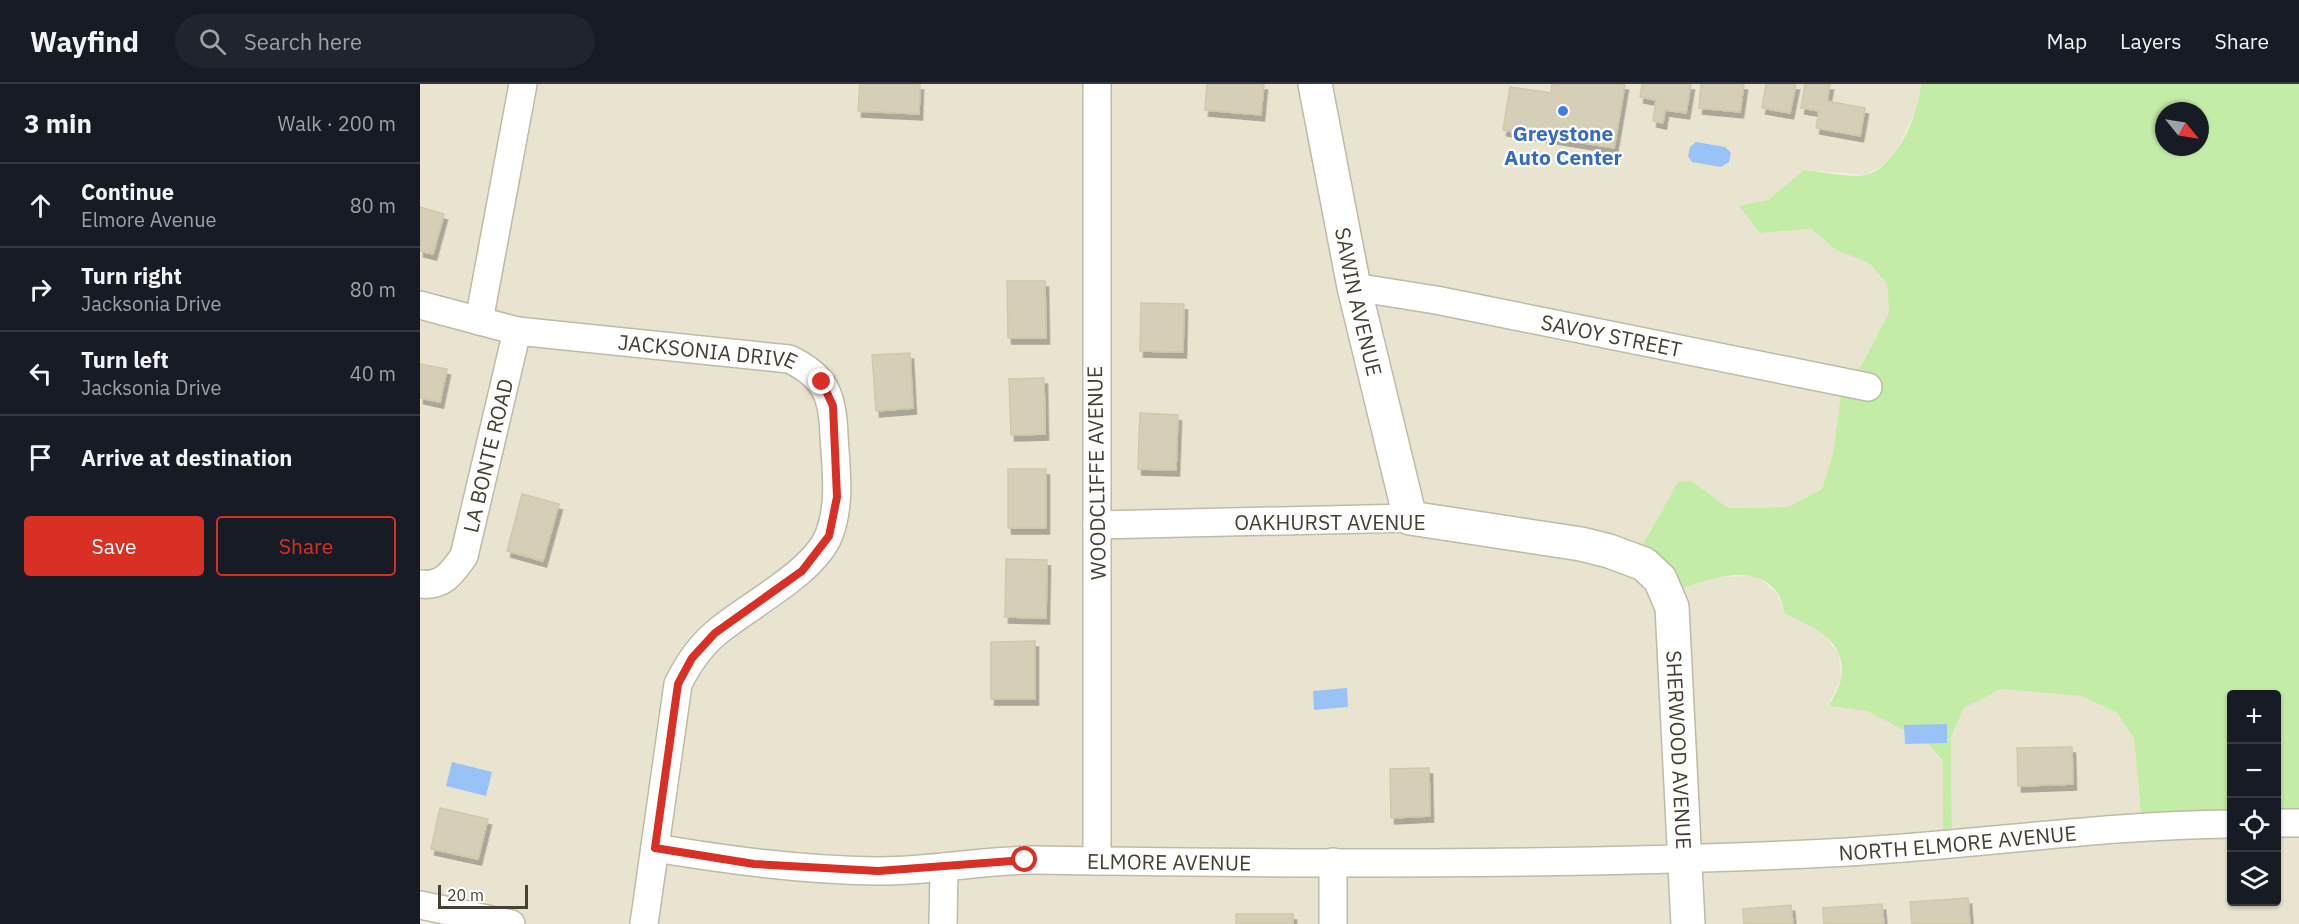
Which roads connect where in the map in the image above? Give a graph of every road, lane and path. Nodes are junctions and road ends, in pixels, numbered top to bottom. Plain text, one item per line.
1 (523, 84) edge
2 (1096, 84) edge
3 (1315, 84) edge
4 (1354, 287) junction
5 (420, 305) edge
6 (479, 321) junction
7 (517, 331) junction
8 (1868, 387) dead end
9 (1410, 518) junction
10 (1097, 525) junction
11 (1660, 579) joint
12 (420, 584) edge
13 (2281, 823) edge
14 (2299, 823) edge
15 (2227, 824) edge
16 (655, 848) junction
17 (1684, 860) junction
18 (1097, 861) junction
19 (1333, 862) junction
20 (944, 867) junction
21 (420, 905) edge
22 (511, 924) edge
23 (644, 924) edge
24 (943, 924) edge
25 (1333, 924) edge
26 (1688, 924) edge

1 - 6 street
2 - 10 street, WOODCLIFFE AVENUE
3 - 4 street, SAWIN AVENUE
4 - 8 street, SAVOY STREET
4 - 9 street, SAWIN AVENUE
5 - 6 street, JACKSONIA DRIVE
6 - 7 street, JACKSONIA DRIVE
7 - 12 street, LA BONTE ROAD
7 - 16 street, JACKSONIA DRIVE
9 - 10 street, OAKHURST AVENUE
9 - 11 street, OAKHURST AVENUE
10 - 18 street, WOODCLIFFE AVENUE
11 - 17 street, SHERWOOD AVENUE
13 - 14 street
15 - 17 street, NORTH ELMORE AVENUE
16 - 20 street, ELMORE AVENUE
16 - 23 street, JACKSONIA DRIVE
17 - 19 street, ELMORE AVENUE
17 - 26 street, SHERWOOD AVENUE
18 - 19 street, ELMORE AVENUE
18 - 20 street, ELMORE AVENUE
19 - 25 street
20 - 24 street
21 - 22 street

